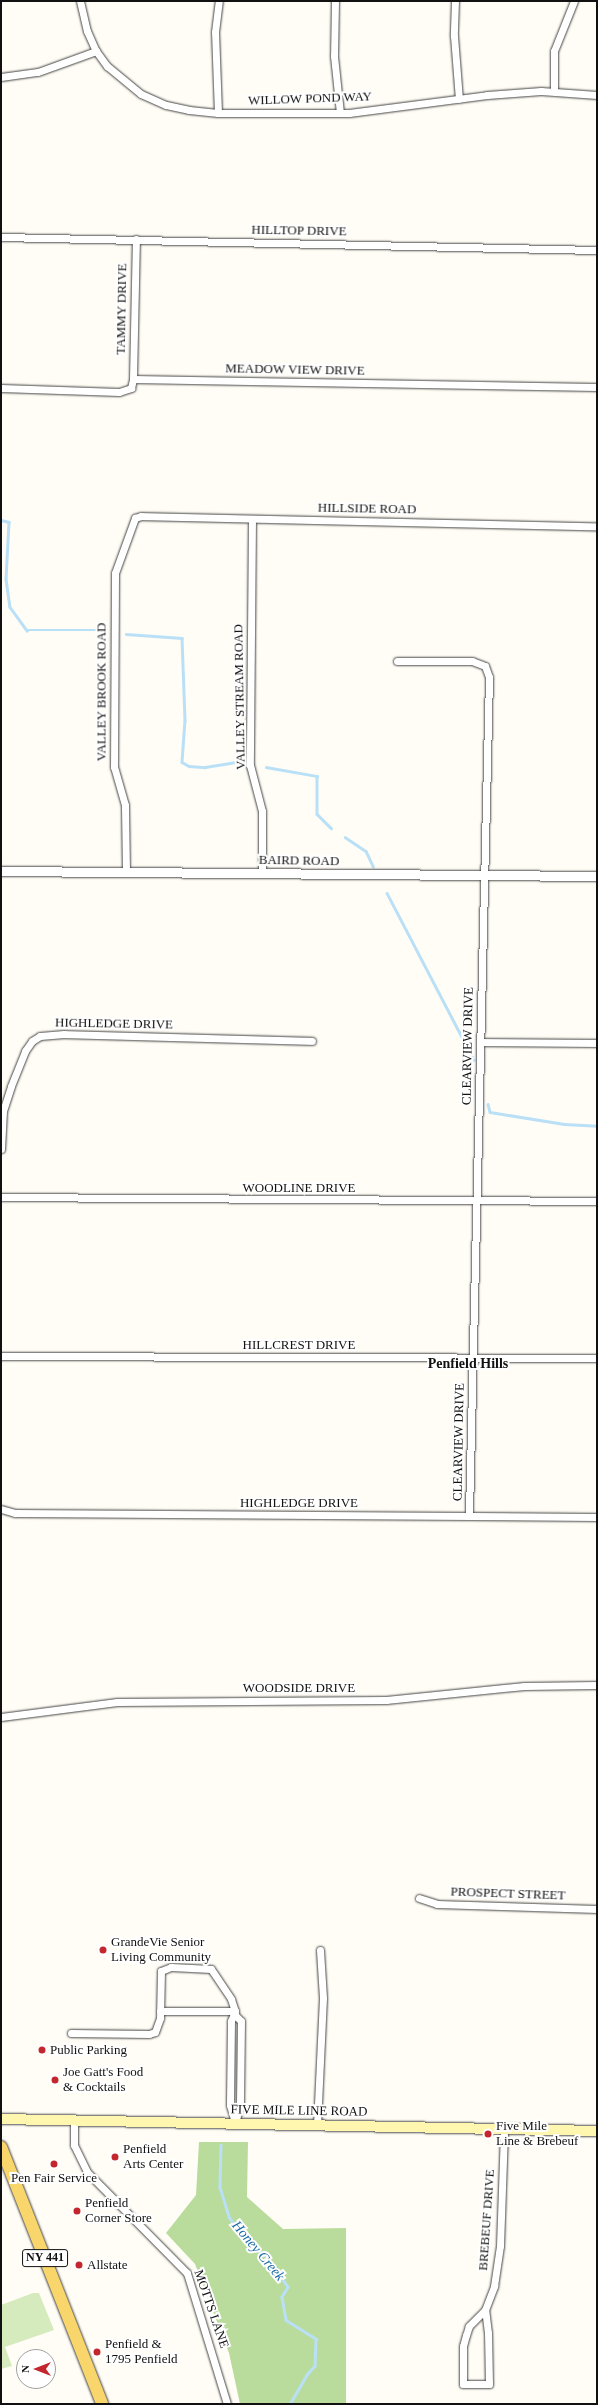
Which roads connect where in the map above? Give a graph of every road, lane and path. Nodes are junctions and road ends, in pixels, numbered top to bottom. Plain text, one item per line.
1 (80, 1) edge
2 (219, 1) edge
3 (335, 1) edge
4 (455, 1) edge
5 (574, 1) edge
6 (96, 51) junction
7 (1, 77) edge
8 (554, 91) junction
9 (597, 95) edge
10 (459, 99) junction
11 (218, 113) junction
12 (340, 113) junction
13 (1, 237) edge
14 (136, 239) junction
15 (597, 250) edge
16 (133, 379) junction
17 (597, 387) edge
18 (1, 388) edge
19 (137, 516) joint
20 (252, 519) junction
21 (597, 526) edge
22 (397, 661) dead end
23 (1, 871) edge
24 (126, 872) junction
25 (262, 874) junction
26 (484, 876) junction
27 (597, 876) edge
28 (312, 1041) dead end
29 (480, 1042) junction
30 (597, 1043) edge
31 (1, 1149) edge
32 (1, 1197) edge
33 (477, 1201) junction
34 (597, 1201) edge
35 (1, 1356) edge
36 (472, 1358) junction
37 (597, 1358) edge
38 (1, 1509) edge
39 (469, 1516) junction
40 (597, 1517) edge
41 (597, 1686) edge
42 (1, 1717) edge
43 (419, 1898) dead end
44 (597, 1909) edge
45 (320, 1950) dead end
46 (160, 2011) junction
47 (235, 2013) junction
48 (71, 2033) dead end
49 (1, 2119) edge
50 (74, 2121) junction
51 (235, 2123) junction
52 (317, 2125) junction
53 (504, 2129) junction
54 (597, 2131) edge
55 (1, 2147) edge
56 (485, 2310) junction
57 (102, 2404) edge
58 (228, 2404) edge

1 - 6 street, WILLOW POND WAY
2 - 11 street
3 - 12 street
4 - 10 street
5 - 8 street
6 - 7 street
6 - 11 street, WILLOW POND WAY
8 - 9 street, WILLOW POND WAY
8 - 10 street, WILLOW POND WAY
10 - 12 street, WILLOW POND WAY
11 - 12 street, WILLOW POND WAY
13 - 14 street, HILLTOP DRIVE
14 - 15 street, HILLTOP DRIVE
14 - 16 street, TAMMY DRIVE
16 - 17 street, MEADOW VIEW DRIVE
16 - 18 street
19 - 20 street, HILLSIDE ROAD
19 - 24 street, VALLEY BROOK ROAD
20 - 21 street, HILLSIDE ROAD
20 - 25 street, VALLEY STREAM ROAD
22 - 26 street, CLEARVIEW DRIVE
23 - 24 street, BAIRD ROAD
24 - 25 street, BAIRD ROAD
25 - 26 street, BAIRD ROAD
26 - 27 street, BAIRD ROAD
26 - 29 street, CLEARVIEW DRIVE
28 - 31 street, HIGHLEDGE DRIVE
29 - 30 street
29 - 33 street, CLEARVIEW DRIVE
32 - 33 street, WOODLINE DRIVE
33 - 34 street, WOODLINE DRIVE
33 - 36 street, CLEARVIEW DRIVE
35 - 36 street, HILLCREST DRIVE
36 - 37 street, HILLCREST DRIVE
36 - 39 street, CLEARVIEW DRIVE
38 - 39 street, HIGHLEDGE DRIVE
39 - 40 street, HIGHLEDGE DRIVE
41 - 42 street, WOODSIDE DRIVE
43 - 44 street, PROSPECT STREET
45 - 52 street
46 - 47 street
46 - 47 street
46 - 48 street
47 - 51 street
49 - 50 main road, FIVE MILE LINE ROAD
50 - 51 main road, FIVE MILE LINE ROAD
50 - 58 street, MOTTS LANE
51 - 52 main road, FIVE MILE LINE ROAD
52 - 53 main road, FIVE MILE LINE ROAD
53 - 54 main road, FIVE MILE LINE ROAD
53 - 56 street, BREBEUF DRIVE
55 - 57 main road, NY 441
56 - 56 street, BREBEUF DRIVE

